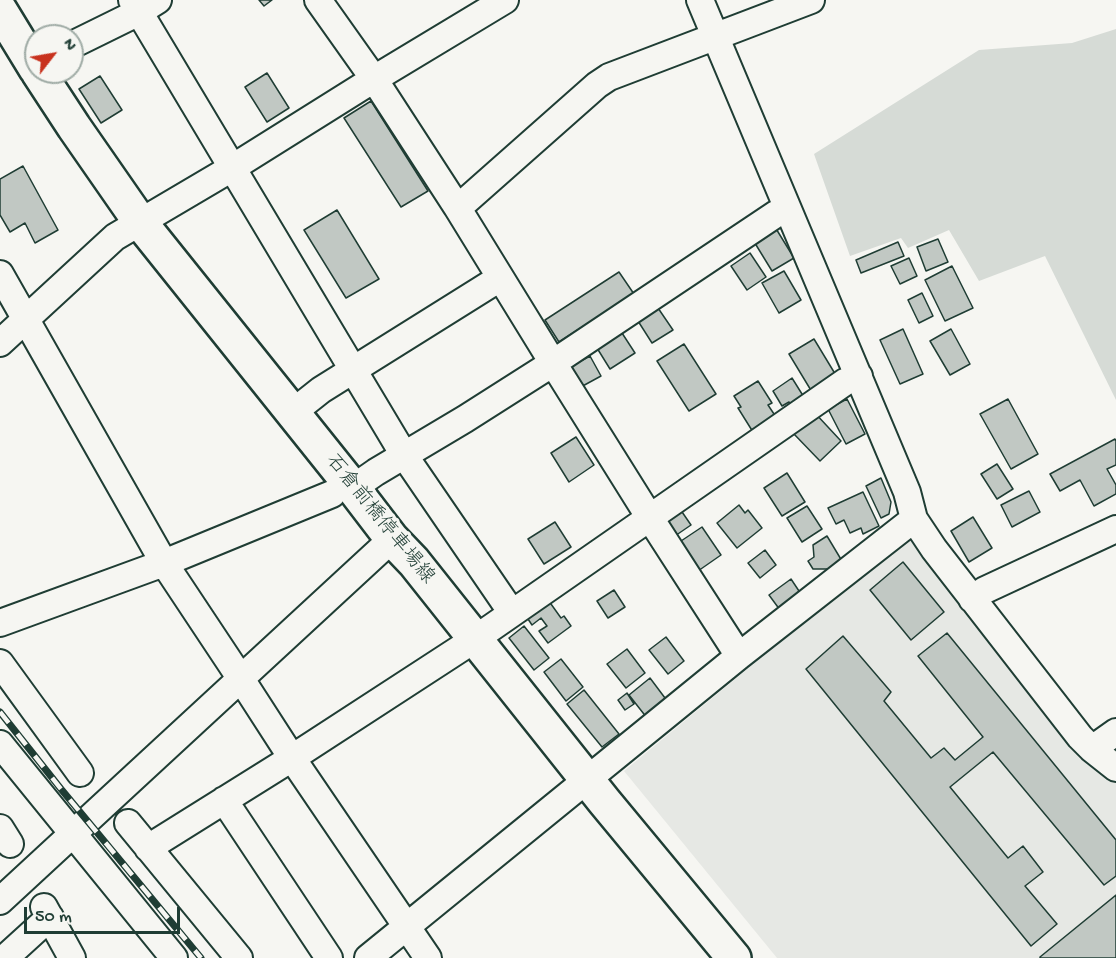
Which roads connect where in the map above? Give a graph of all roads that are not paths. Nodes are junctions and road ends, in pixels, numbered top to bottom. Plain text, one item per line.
1 (318, 0) edge
2 (505, 0) edge
3 (700, 0) edge
4 (811, 0) edge
5 (143, 4) edge
6 (0, 10) edge
7 (715, 36) junction
8 (84, 38) edge
9 (24, 47) edge
10 (374, 79) junction
11 (47, 84) edge
12 (232, 168) junction
13 (457, 207) junction
14 (788, 209) junction
15 (140, 222) junction
16 (0, 274) edge
17 (500, 278) junction
18 (25, 319) junction
19 (0, 343) edge
20 (553, 363) junction
21 (354, 370) junction
22 (859, 376) junction
23 (292, 413) junction
24 (404, 455) junction
25 (343, 491) junction
26 (650, 518) junction
27 (914, 519) junction
28 (1116, 529) edge
29 (392, 539) junction
30 (164, 563) junction
31 (972, 599) junction
32 (512, 613) junction
33 (0, 623) edge
34 (475, 639) junction
35 (739, 656) junction
36 (0, 663) edge
37 (241, 678) junction
38 (1116, 732) edge
39 (0, 744) edge
40 (1092, 749) junction
41 (292, 758) junction
42 (1116, 768) edge
43 (80, 773) dead end
44 (587, 780) junction
45 (224, 800) junction
46 (128, 823) dead end
47 (71, 834) junction
48 (148, 848) junction
49 (0, 901) edge
50 (407, 926) junction
51 (4, 955) edge
52 (72, 958) edge
53 (174, 958) edge
54 (239, 958) edge
55 (329, 958) edge
56 (368, 958) edge
57 (428, 958) edge
58 (734, 958) edge

1 - 10 street
2 - 10 street
3 - 7 street
4 - 7 street
5 - 8 street
5 - 12 street
6 - 9 main road, 石倉前橋停車場線
7 - 13 street
7 - 14 street
10 - 12 street
10 - 13 street
11 - 15 main road, 石倉前橋停車場線
12 - 15 street
12 - 21 street
13 - 17 street
14 - 20 street
14 - 22 street
15 - 18 street
15 - 23 main road, 石倉前橋停車場線
16 - 18 street
17 - 20 street
17 - 21 street
18 - 19 street
18 - 30 street
20 - 24 street
20 - 26 street
21 - 23 street
21 - 24 street
22 - 26 street
22 - 27 street
23 - 25 main road, 石倉前橋停車場線
24 - 25 street
24 - 32 street
25 - 29 main road, 石倉前橋停車場線
25 - 30 street
26 - 32 street
26 - 35 street
27 - 31 street
27 - 35 street
28 - 31 street
29 - 34 main road, 石倉前橋停車場線
29 - 37 street
30 - 33 street
30 - 37 street
31 - 40 street
32 - 34 street
34 - 41 street
34 - 44 main road, 石倉前橋停車場線
35 - 44 street
36 - 43 street
37 - 41 street
37 - 47 street
38 - 40 street
39 - 47 street
40 - 42 street
41 - 45 street
41 - 50 street
44 - 50 street
44 - 58 main road, 石倉前橋停車場線
45 - 48 street
45 - 55 street
46 - 48 street
47 - 49 street
47 - 53 street
48 - 54 street
50 - 56 street
50 - 57 street
51 - 52 street

